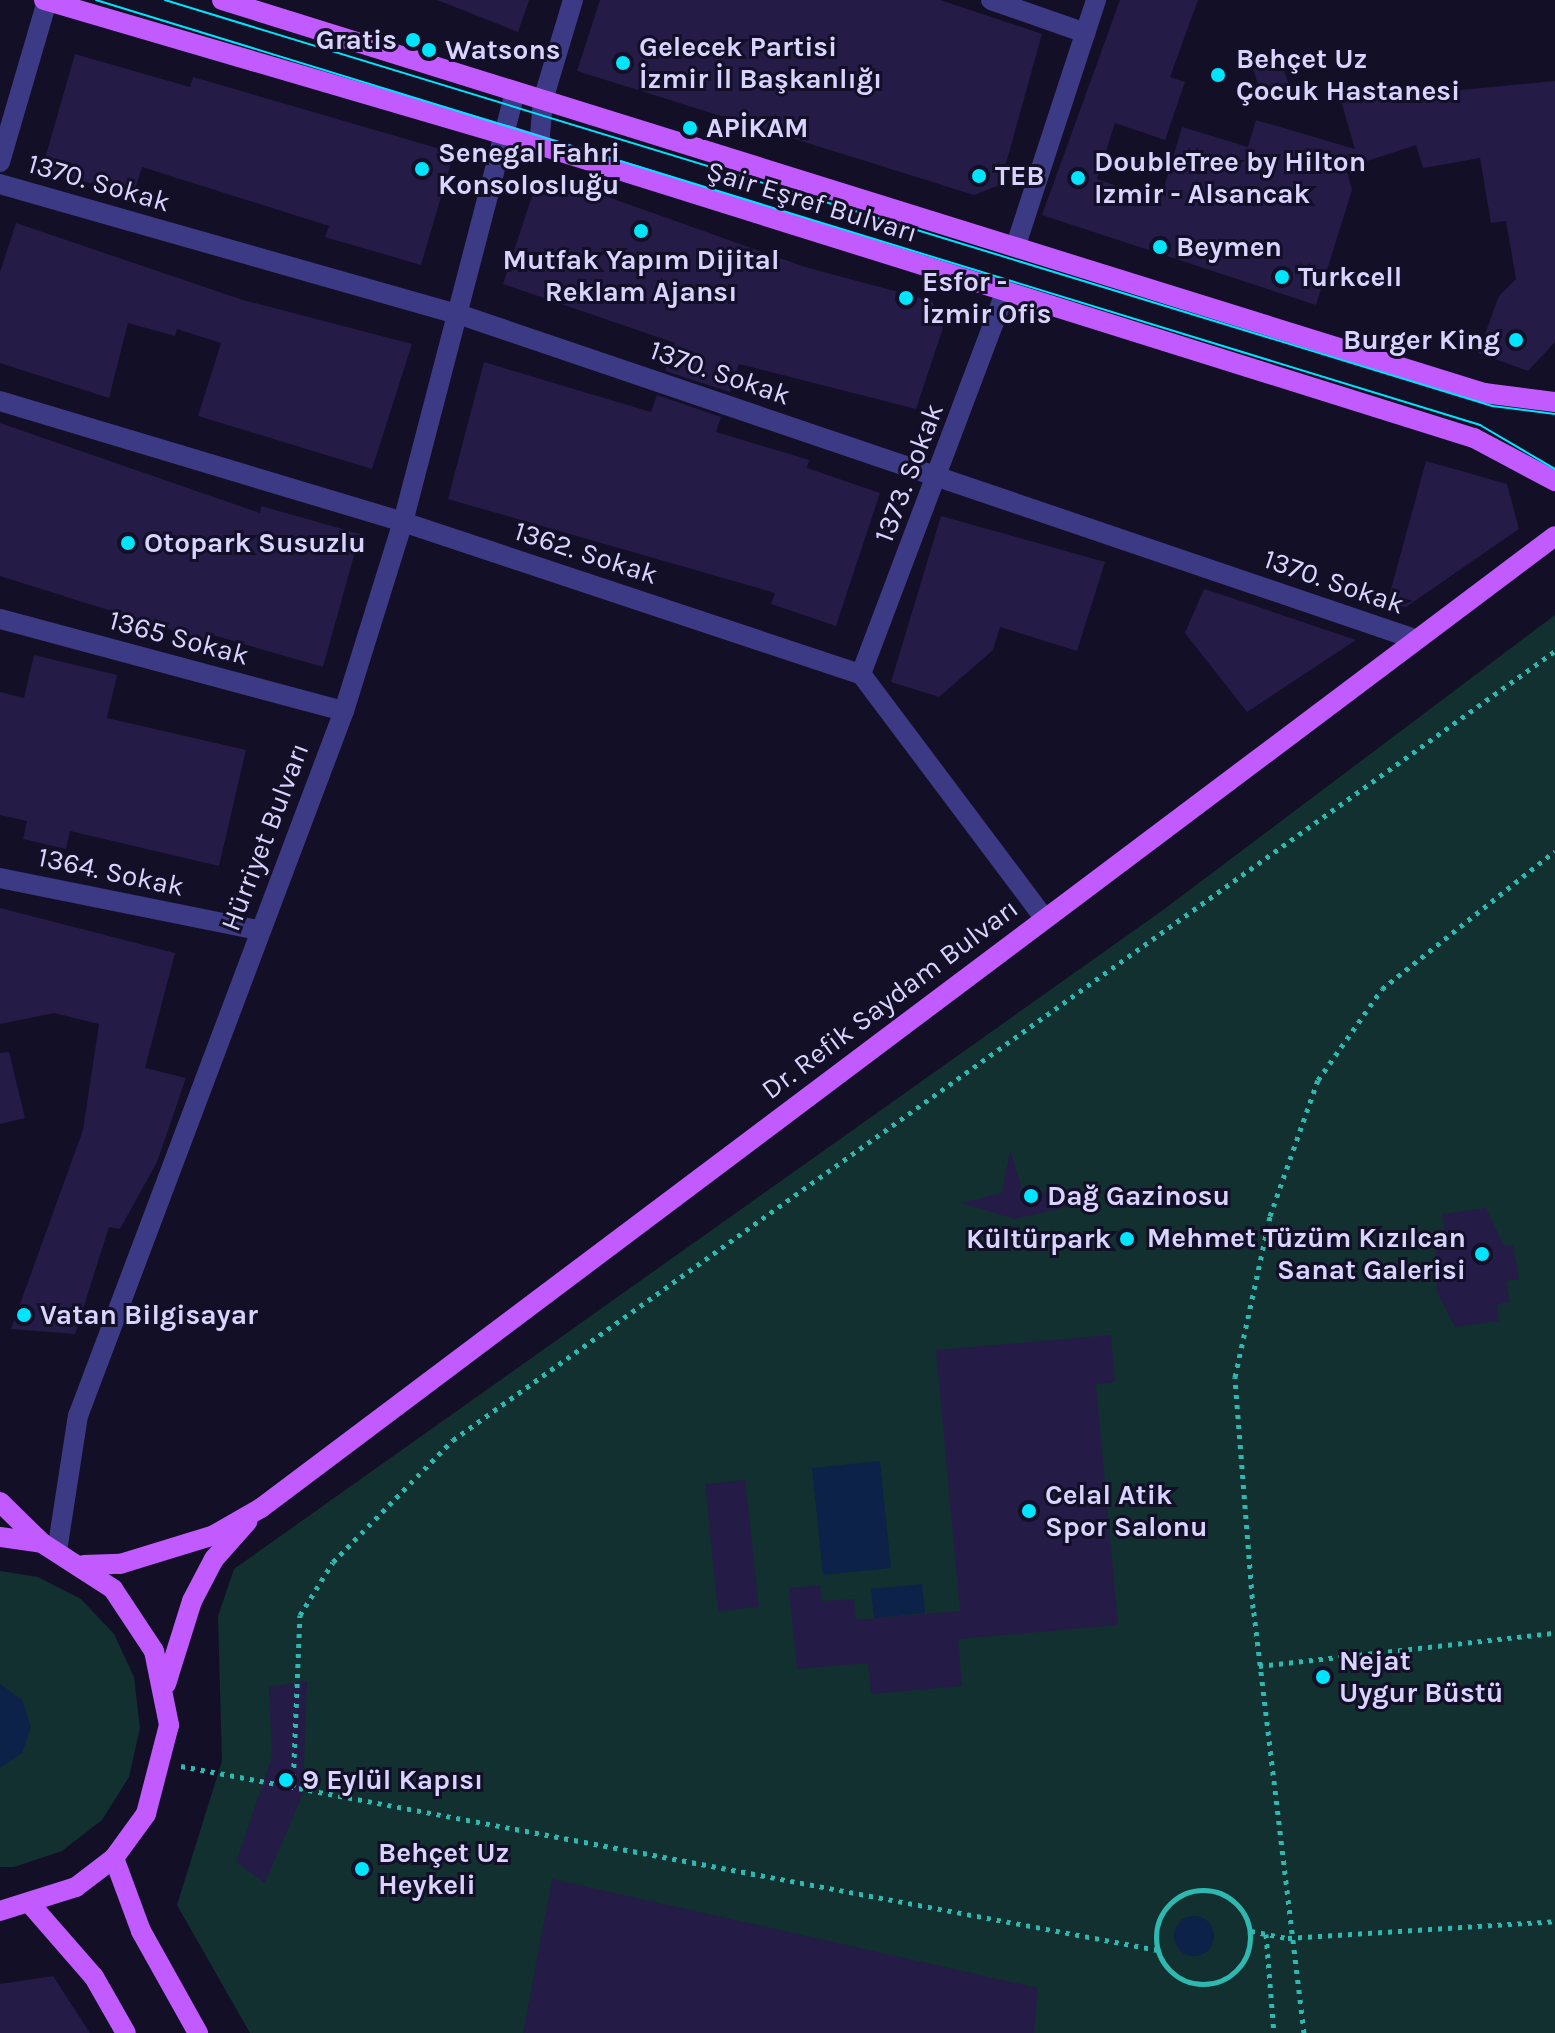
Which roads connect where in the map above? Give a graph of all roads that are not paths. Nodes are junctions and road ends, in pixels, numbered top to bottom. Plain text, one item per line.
1 (45, 0) edge
2 (222, 0) edge
3 (573, 0) edge
4 (991, 0) edge
5 (1096, 0) edge
6 (1085, 33) junction
7 (515, 91) junction
8 (543, 100) junction
9 (507, 135) junction
10 (539, 147) junction
11 (0, 162) edge
12 (0, 184) edge
13 (1016, 245) junction
14 (1006, 291) junction
15 (461, 315) junction
16 (0, 401) edge
17 (1555, 402) edge
18 (939, 477) junction
19 (1555, 481) edge
20 (403, 522) junction
21 (1555, 536) edge
22 (0, 619) edge
23 (1415, 639) junction
24 (861, 674) junction
25 (344, 711) junction
26 (0, 878) edge
27 (1044, 918) junction
28 (259, 930) junction
29 (0, 1502) edge
30 (261, 1508) junction
31 (0, 1537) edge
32 (50, 1547) junction
33 (84, 1565) junction
34 (165, 1687) junction
35 (114, 1858) junction
36 (32, 1906) junction
37 (0, 1911) edge
38 (126, 2033) edge
39 (198, 2033) edge

1 - 9 main road, Şair Eşref Bulvarı
1 - 11 street
2 - 7 main road
3 - 8 street
4 - 6 street
5 - 6 street
6 - 13 street
7 - 8 main road
7 - 9 street, Hürriyet Bulvarı
8 - 10 street
8 - 13 main road
9 - 10 main road, Şair Eşref Bulvarı
9 - 15 street, Hürriyet Bulvarı
10 - 14 main road, Şair Eşref Bulvarı
12 - 15 street, 1370. Sokak
13 - 17 main road
14 - 18 street, 1373. Sokak
14 - 19 main road, Şair Eşref Bulvarı
15 - 18 street, 1370. Sokak
15 - 20 street, Hürriyet Bulvarı
16 - 20 street, 1362. Sokak
18 - 23 street, 1370. Sokak
18 - 24 street, 1373. Sokak
20 - 24 street, 1362. Sokak
20 - 25 street, Hürriyet Bulvarı
21 - 23 main road, Dr. Refik Saydam Bulvarı
22 - 25 street, 1365 Sokak
23 - 27 main road, Dr. Refik Saydam Bulvarı
24 - 27 street
25 - 28 street, Hürriyet Bulvarı
26 - 28 street, 1364. Sokak
27 - 30 main road, Dr. Refik Saydam Bulvarı
28 - 32 street, Hürriyet Bulvarı
29 - 32 main road
30 - 33 main road
30 - 34 main road
31 - 32 main road
32 - 33 main road
33 - 34 main road
34 - 35 main road
35 - 36 main road
35 - 39 main road
36 - 37 main road
36 - 38 main road

